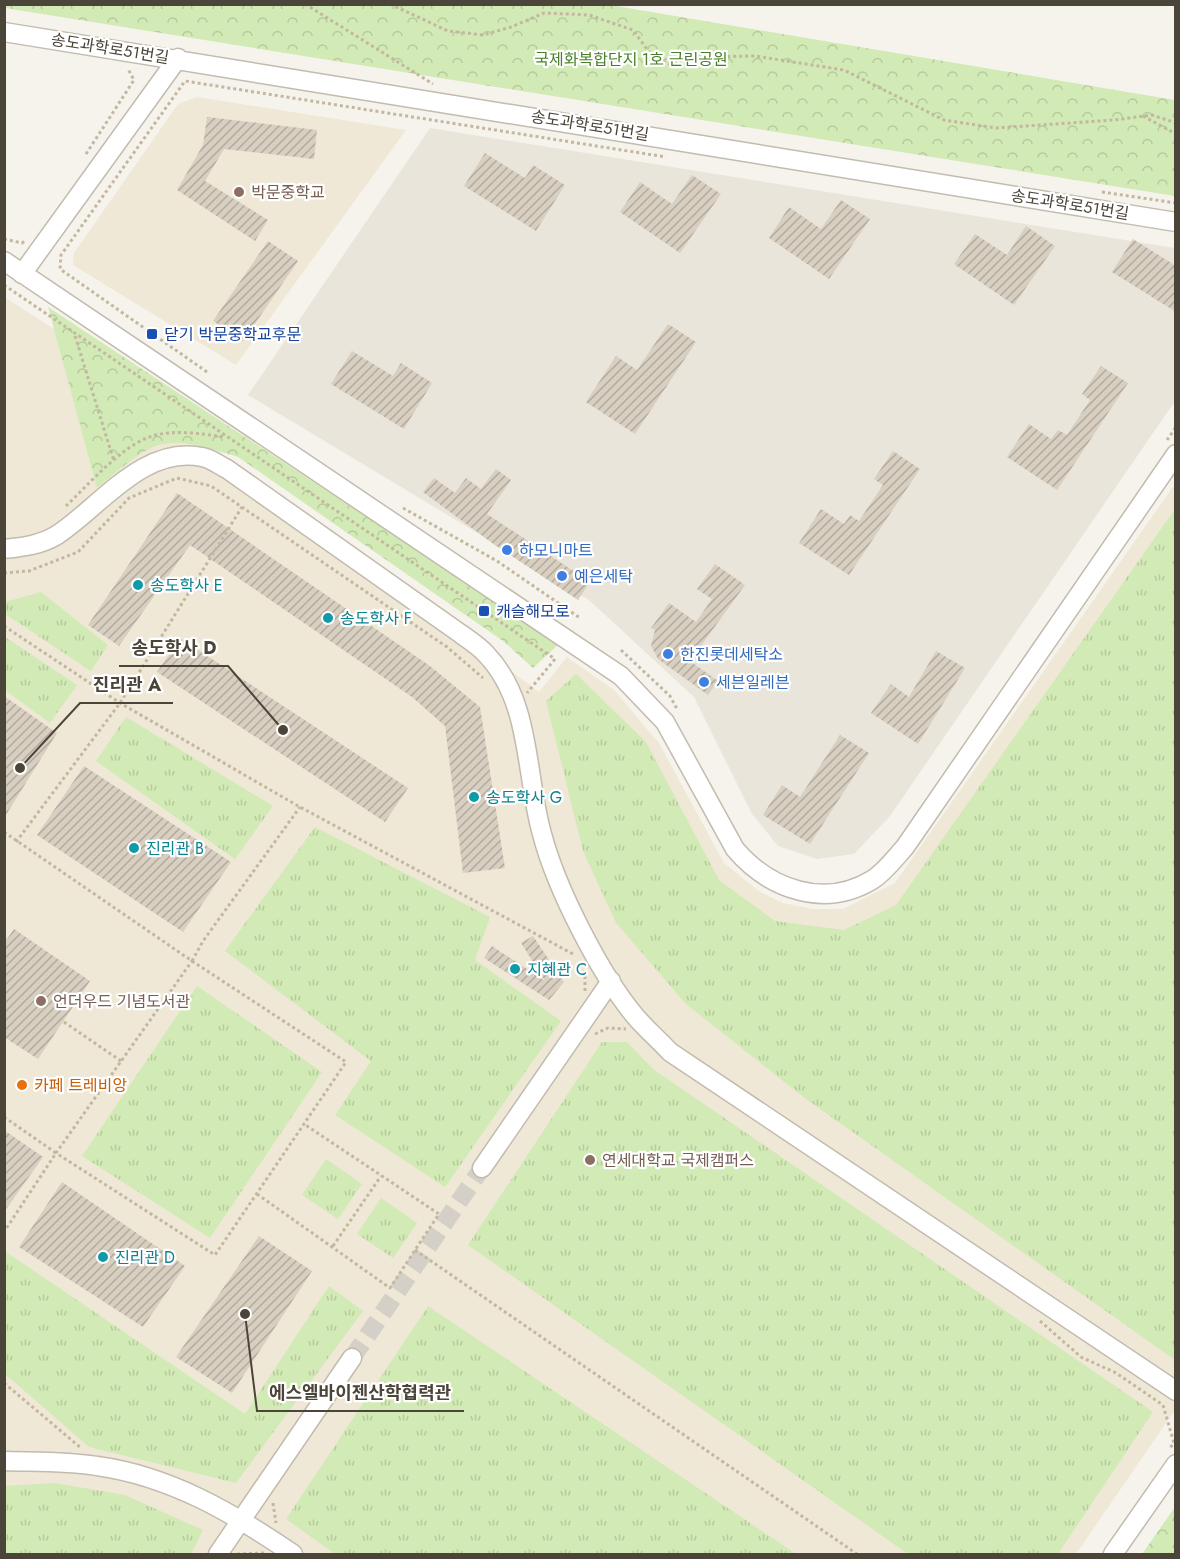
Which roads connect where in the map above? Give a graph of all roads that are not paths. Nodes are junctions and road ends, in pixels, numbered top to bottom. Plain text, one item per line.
1 (4, 32) edge
2 (178, 58) junction
3 (1176, 222) edge
4 (4, 261) edge
5 (22, 274) junction
6 (1176, 454) edge
7 (4, 549) edge
8 (611, 981) junction
9 (482, 1168) tunnel mouth
10 (352, 1358) tunnel mouth
11 (1176, 1391) edge
12 (1171, 1458) edge
13 (4, 1461) edge
14 (241, 1519) junction
15 (218, 1554) edge
16 (293, 1554) edge
17 (1113, 1554) edge

1 - 2 street, 송도과학로51번길
2 - 3 street, 송도과학로51번길
2 - 5 street
4 - 5 street
5 - 6 street
7 - 8 street
8 - 9 street
8 - 11 street
10 - 14 street
12 - 17 street
13 - 14 street
14 - 15 street
14 - 16 street

